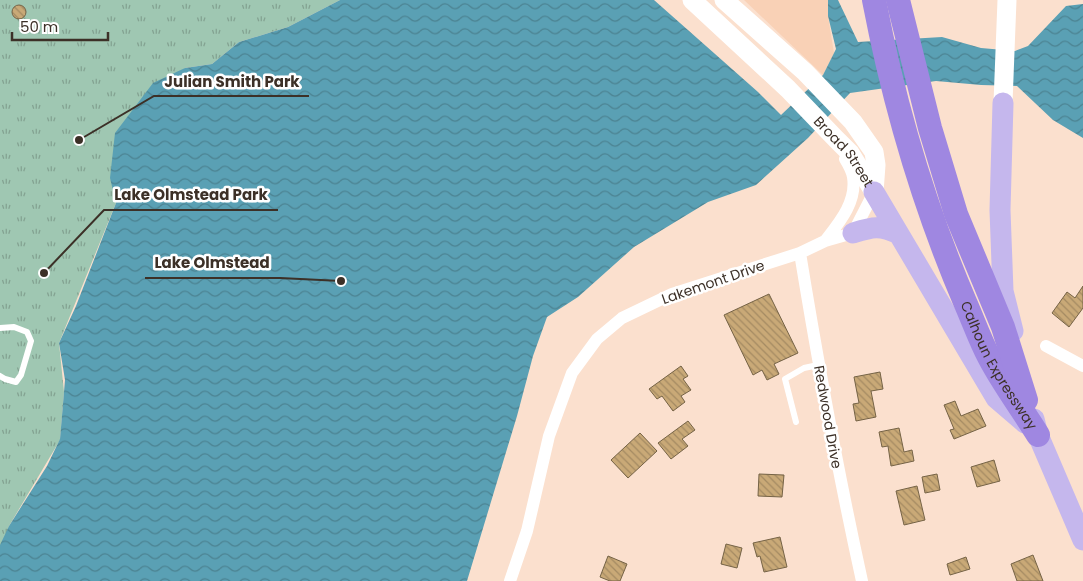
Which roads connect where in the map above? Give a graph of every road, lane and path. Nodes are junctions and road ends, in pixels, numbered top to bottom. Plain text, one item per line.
1 (692, 0) edge
2 (724, 0) edge
3 (874, 0) edge
4 (898, 0) edge
5 (1007, 0) edge
6 (1004, 102) joint
7 (835, 138) junction
8 (874, 192) junction
9 (853, 233) junction
10 (899, 234) junction
11 (825, 242) junction
12 (800, 253) junction
13 (0, 328) edge
14 (1046, 346) dead end
15 (818, 365) junction
16 (1083, 366) edge
17 (0, 376) edge
18 (796, 422) dead end
19 (1038, 435) junction
20 (1083, 540) edge
21 (510, 581) edge
22 (862, 581) edge

1 - 7 main road, Broad Street
2 - 8 main road, Broad Street
3 - 19 highway, Calhoun Expressway
4 - 19 highway, Calhoun Expressway
5 - 6 main road
6 - 19 main road
7 - 8 main road, Broad Street
7 - 11 street, Lakemont Drive
8 - 9 street
8 - 10 main road
9 - 10 main road
9 - 11 street, Lakemont Drive
10 - 19 main road
11 - 12 street, Lakemont Drive
12 - 15 street, Redwood Drive
12 - 21 street, Lakemont Drive
13 - 17 lane
14 - 16 street
15 - 18 lane
15 - 22 street, Redwood Drive
19 - 20 main road

